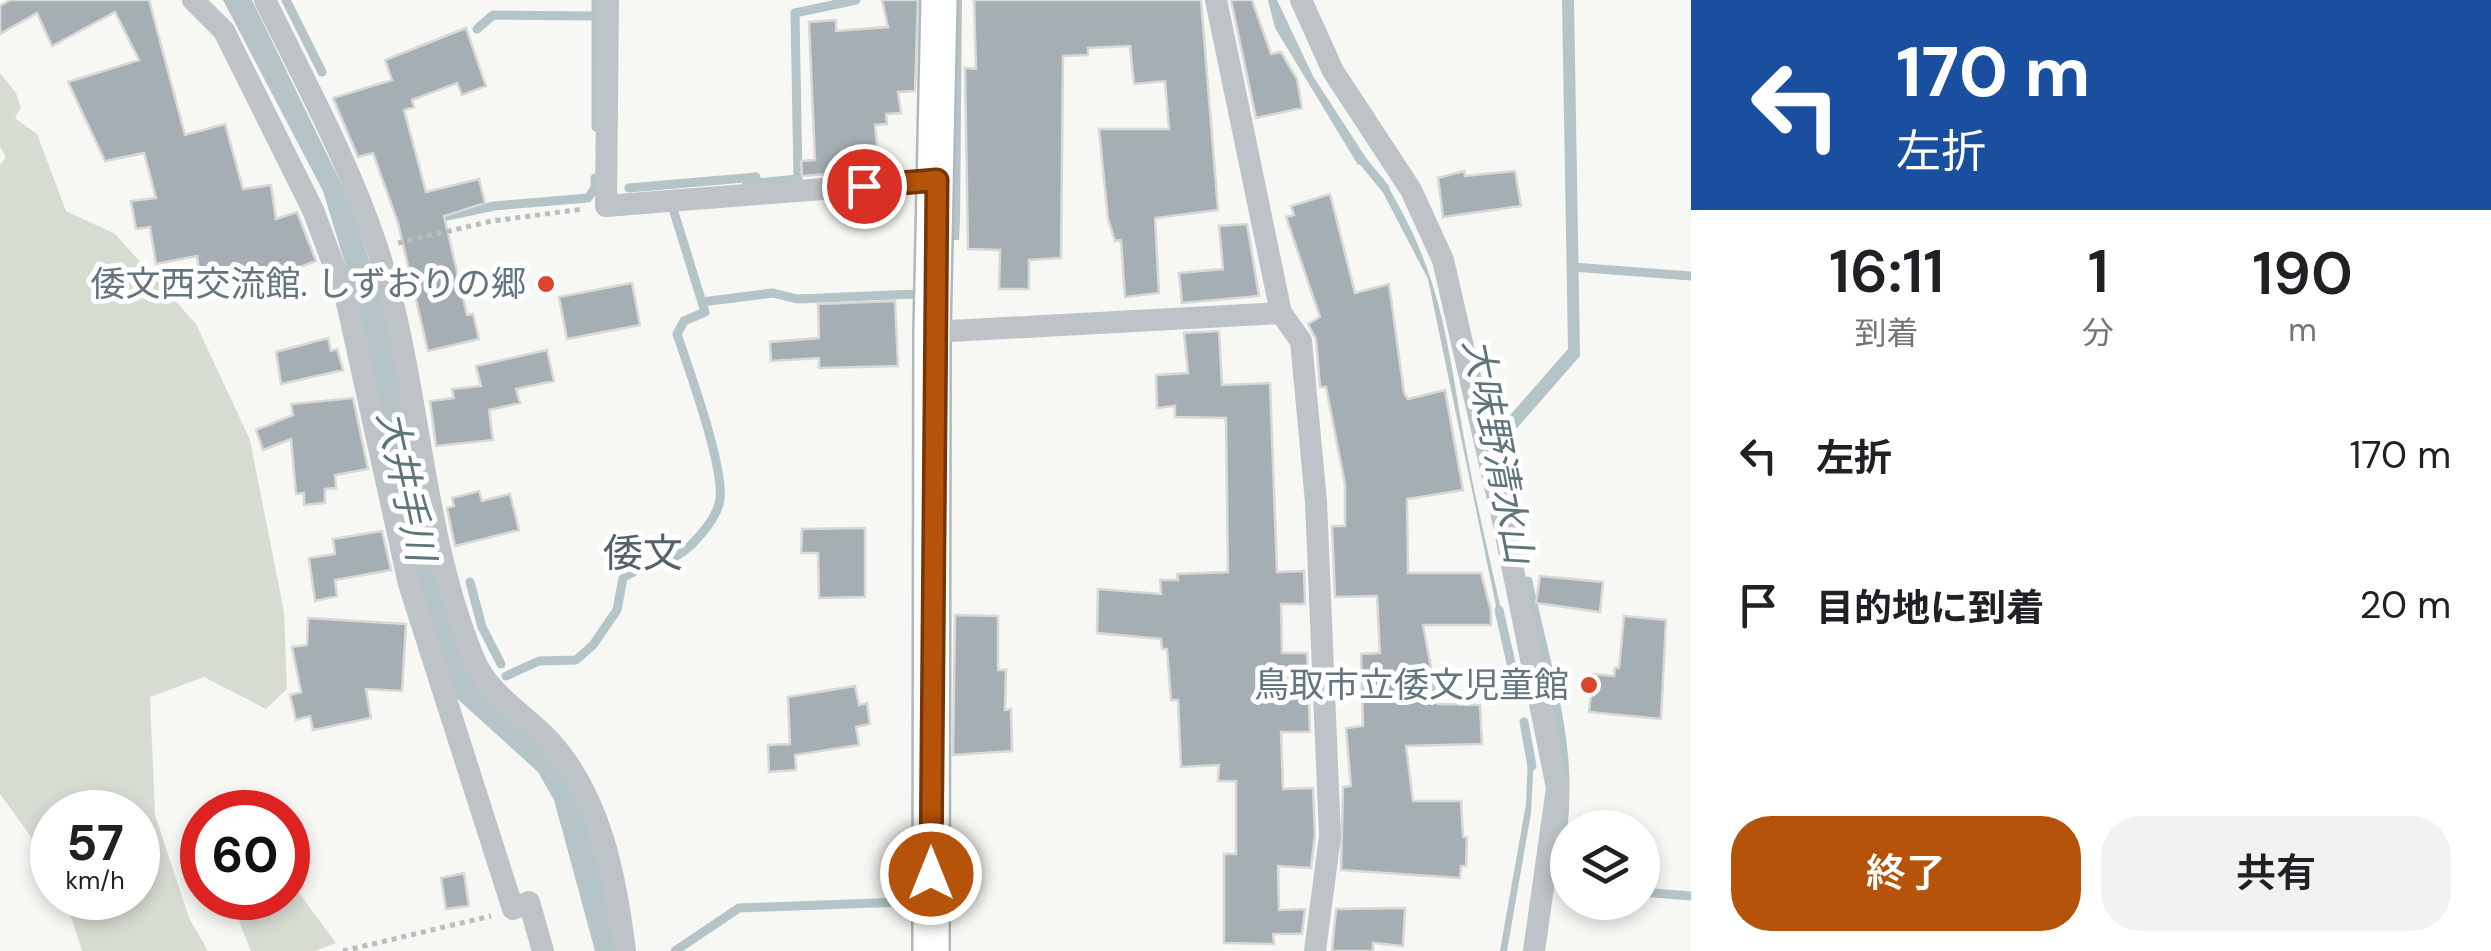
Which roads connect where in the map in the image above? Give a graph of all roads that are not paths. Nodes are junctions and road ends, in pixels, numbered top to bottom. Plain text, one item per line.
1 (193, 0) edge
2 (264, 0) edge
3 (608, 0) edge
4 (940, 0) edge
5 (1216, 0) edge
6 (1301, 0) edge
7 (937, 180) junction
8 (1281, 313) junction
9 (932, 332) junction
10 (544, 951) edge
11 (625, 951) edge
12 (931, 951) edge
13 (1315, 951) edge
14 (1534, 951) edge

1 - 10 street
2 - 11 street
3 - 7 street
4 - 7 main road
5 - 8 street
6 - 14 street
7 - 9 main road
8 - 9 street
8 - 13 street
9 - 12 main road

